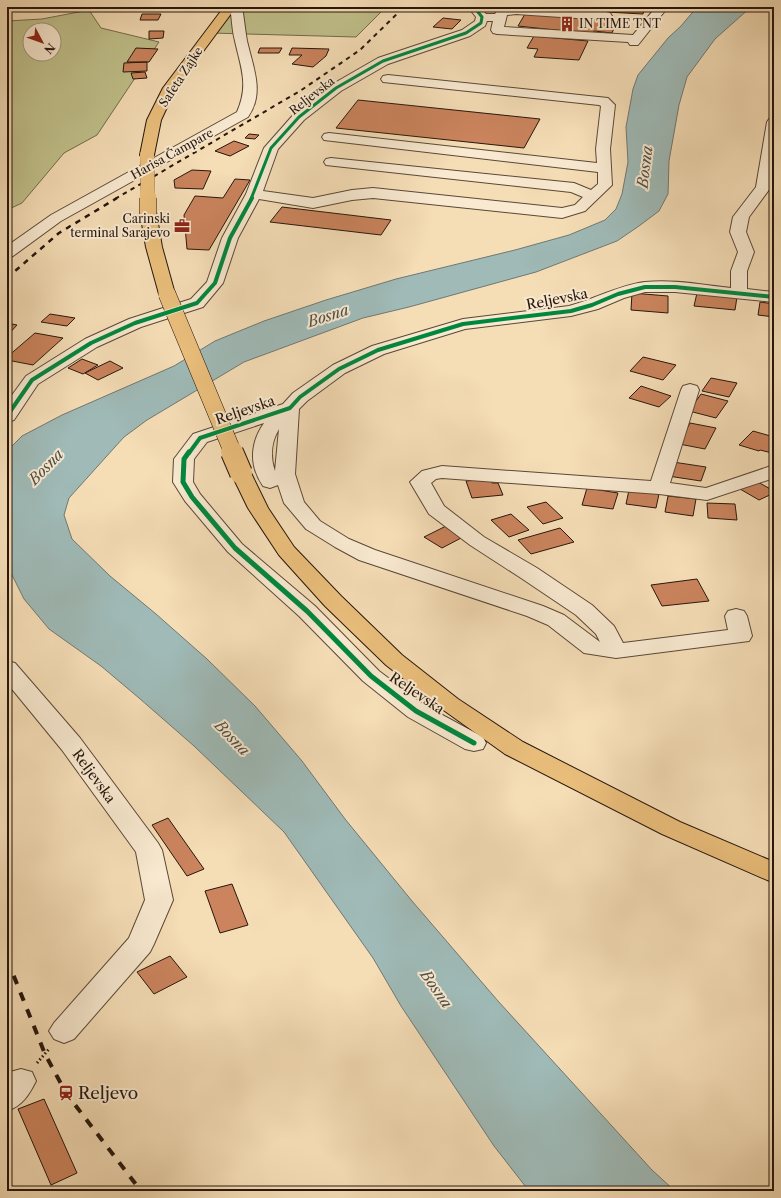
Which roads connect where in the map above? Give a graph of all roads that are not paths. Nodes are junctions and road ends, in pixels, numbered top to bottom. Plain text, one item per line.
1 (230, 7) edge
2 (236, 7) edge
3 (662, 7) edge
4 (478, 12) edge
5 (606, 16) dead end
6 (498, 24) junction
7 (457, 47) dead end
8 (388, 79) dead end
9 (774, 122) edge
10 (330, 137) dead end
11 (331, 162) dead end
12 (605, 168) junction
13 (254, 194) junction
14 (593, 196) junction
15 (7, 253) edge
16 (739, 293) junction
17 (774, 297) edge
18 (690, 390) dead end
19 (290, 408) junction
20 (7, 416) edge
21 (774, 471) edge
22 (270, 482) dead end
23 (659, 488) junction
24 (736, 616) dead end
25 (616, 650) junction
26 (7, 668) edge
27 (474, 743) dead end
28 (774, 873) edge
29 (64, 1031) road end

1 - 28 main road, Safeta Zajke, bridge
2 - 15 street, Harisa Čampare
3 - 6 street
4 - 6 street
4 - 13 street, Reljevska
5 - 6 street
6 - 7 street
8 - 12 street
9 - 16 street
10 - 12 street
11 - 14 street
12 - 14 street
13 - 14 street
13 - 20 street, Reljevska
16 - 17 street, Reljevska
16 - 19 street, Reljevska
18 - 23 street
19 - 22 street
19 - 25 street
19 - 27 street, Reljevska
21 - 23 street
23 - 25 street
24 - 25 street
26 - 29 street, Reljevska

